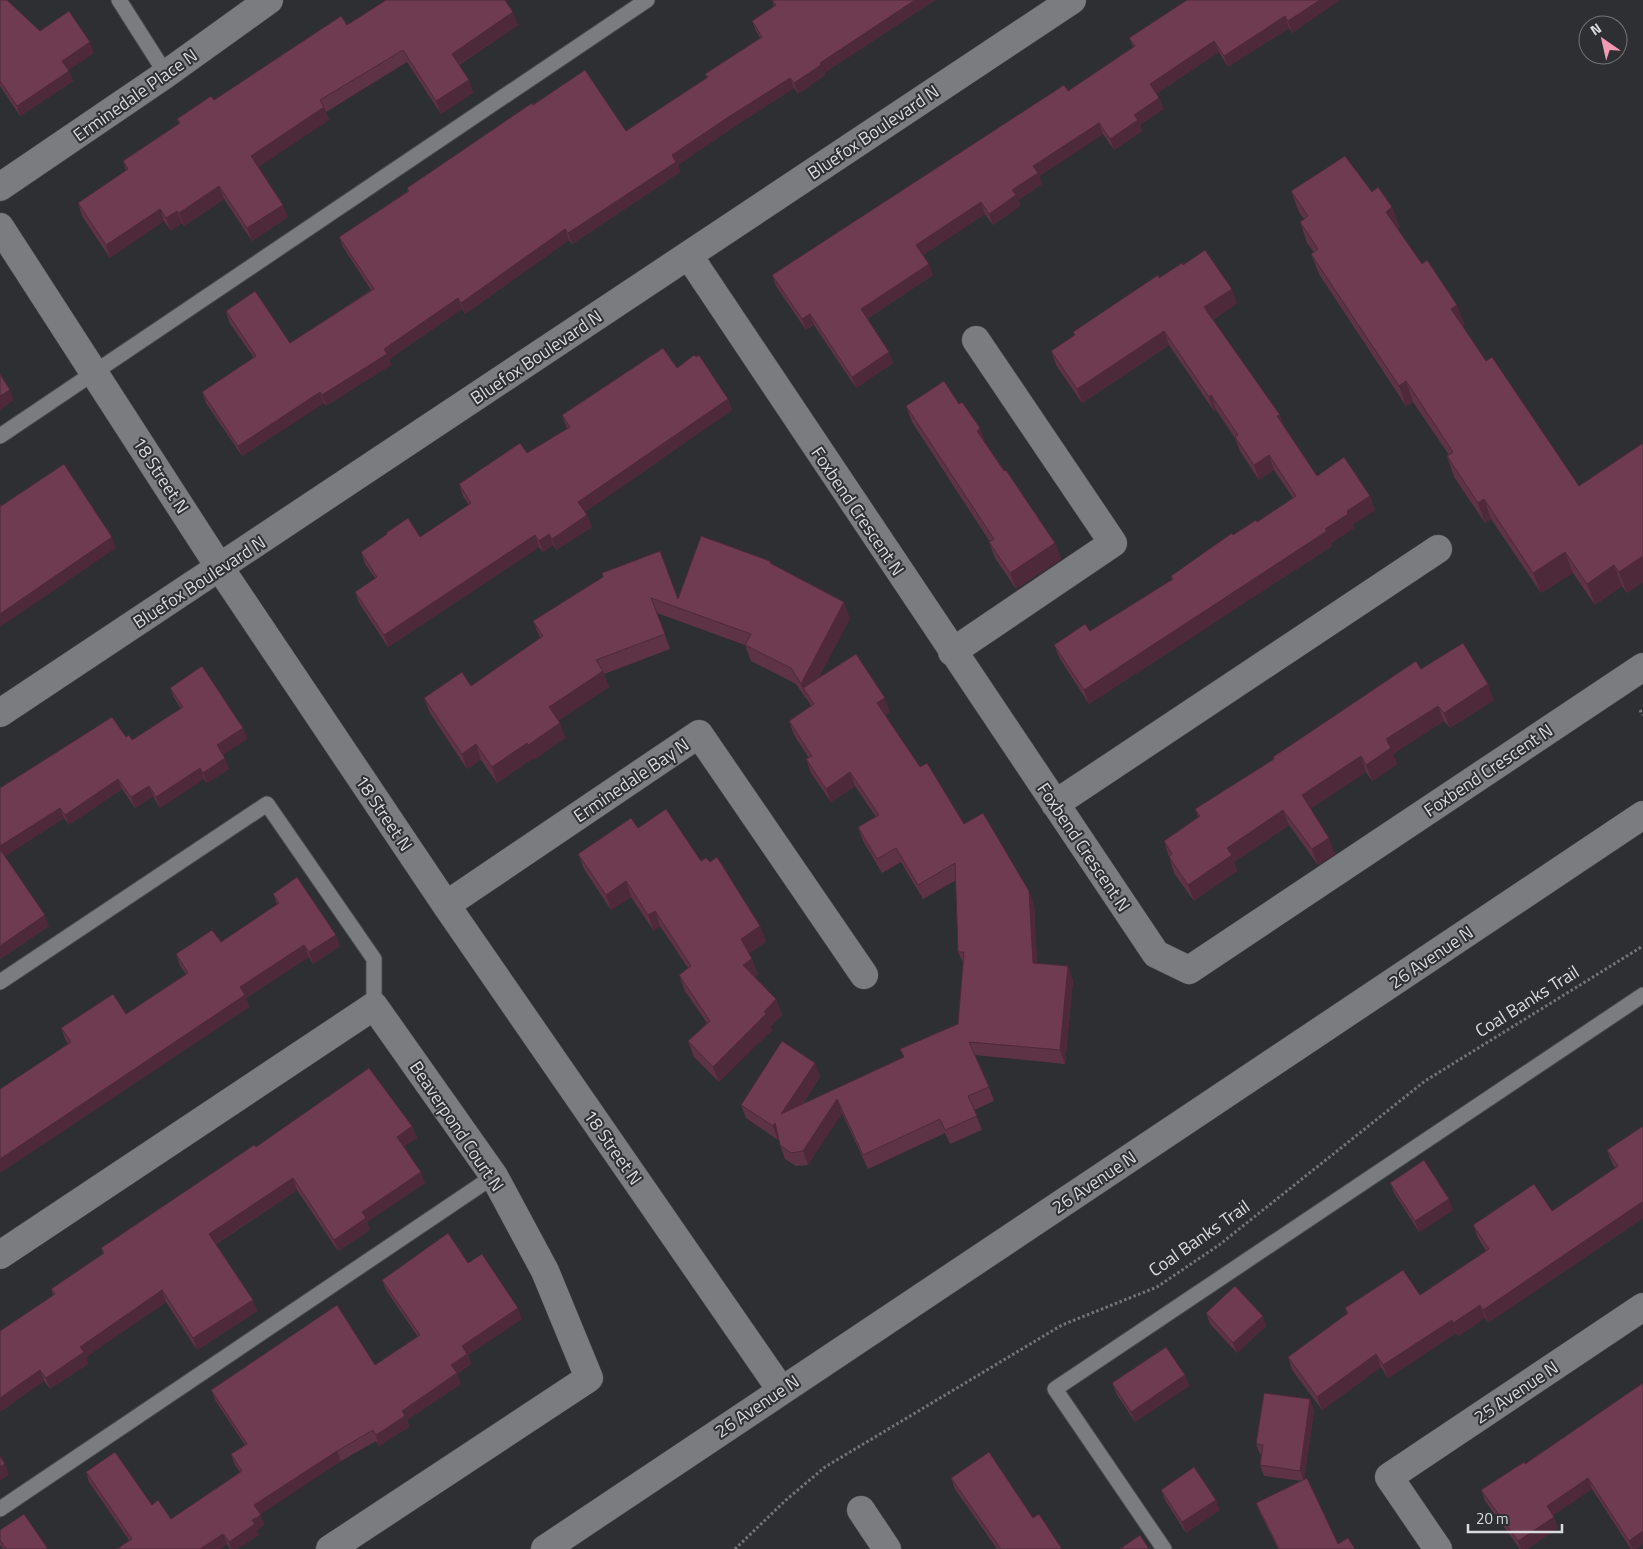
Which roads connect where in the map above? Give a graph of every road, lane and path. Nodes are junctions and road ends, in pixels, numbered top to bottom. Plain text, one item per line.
1 (119, 0) edge
2 (269, 0) edge
3 (647, 0) edge
4 (1072, 0) edge
5 (166, 74) junction
6 (0, 187) edge
7 (0, 227) edge
8 (689, 256) junction
9 (976, 340) dead end
10 (94, 372) junction
11 (0, 436) edge
12 (1438, 549) dead end
13 (220, 568) junction
14 (952, 652) junction
15 (1643, 666) edge
16 (1640, 710) dead end
17 (0, 713) edge
18 (1643, 715) edge
19 (1056, 804) junction
20 (1643, 816) edge
21 (446, 905) junction
22 (1643, 946) edge
23 (864, 975) dead end
24 (0, 982) edge
25 (1643, 995) edge
26 (374, 1006) junction
27 (494, 1176) junction
28 (0, 1255) edge
29 (1643, 1307) edge
30 (781, 1390) junction
31 (0, 1509) edge
32 (861, 1510) dead end
33 (330, 1549) edge
34 (545, 1549) edge
35 (735, 1549) edge
36 (887, 1549) edge
37 (1164, 1549) edge
38 (1438, 1549) edge

1 - 5 lane
2 - 5 street, Erminedale Place N
3 - 10 lane
4 - 8 street, Bluefox Boulevard N
5 - 6 street, Erminedale Place N
7 - 10 street, 18 Street N
8 - 13 street, Bluefox Boulevard N
8 - 14 street, Foxbend Crescent N
9 - 14 street
10 - 11 lane
10 - 13 street, 18 Street N
12 - 19 street
13 - 17 street, Bluefox Boulevard N
13 - 21 street, 18 Street N
14 - 19 street, Foxbend Crescent N
15 - 19 street, Foxbend Crescent N
16 - 18 path
20 - 30 street, 26 Avenue N
21 - 23 street, Erminedale Bay N
21 - 30 street, 18 Street N
22 - 35 path, Coal Banks Trail
24 - 26 lane
25 - 37 lane
26 - 27 street, Beaverpond Court N
26 - 28 street
27 - 31 lane
27 - 33 street, Beaverpond Court N
29 - 38 street, 25 Avenue N
30 - 34 street, 26 Avenue N
32 - 36 street

